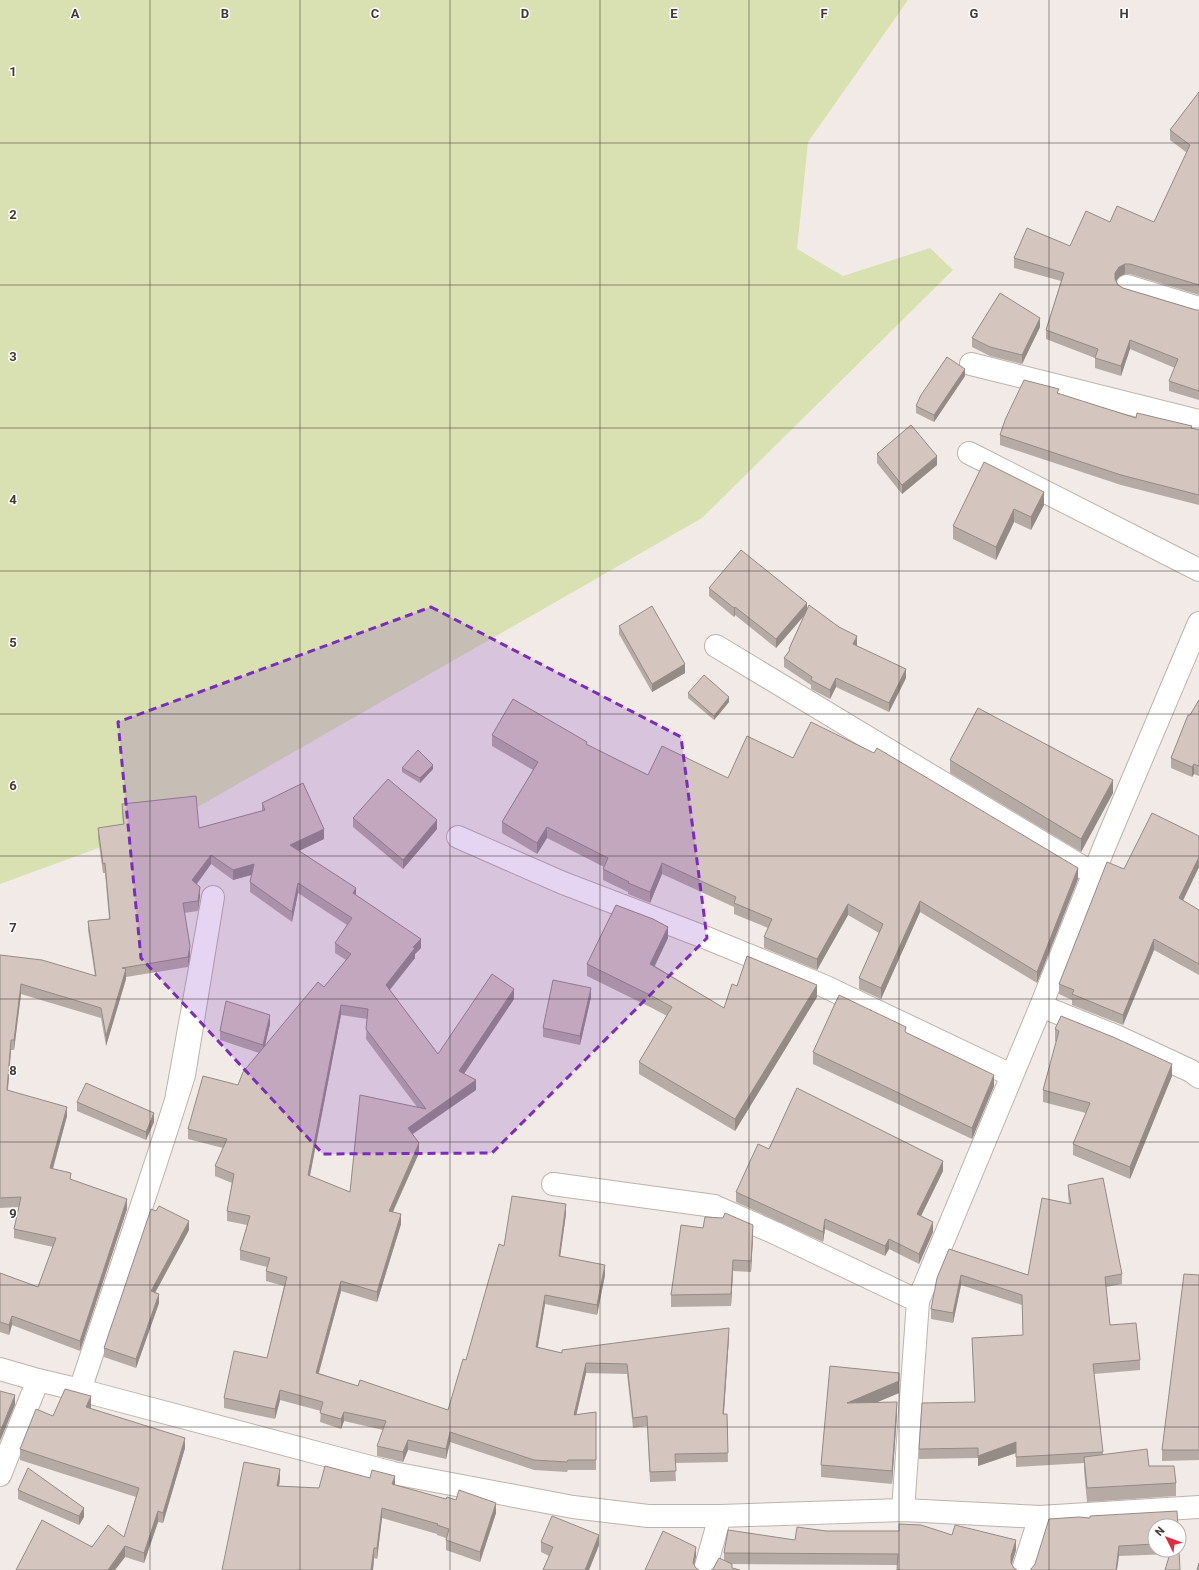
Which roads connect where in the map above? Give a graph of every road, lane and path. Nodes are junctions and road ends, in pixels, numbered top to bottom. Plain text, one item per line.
1 (1128, 286) dead end
2 (1199, 308) edge
3 (972, 364) dead end
4 (1199, 421) edge
5 (969, 453) dead end
6 (1199, 570) edge
7 (1199, 623) edge
8 (716, 646) dead end
9 (458, 838) dead end
10 (1094, 874) junction
11 (1041, 1006) junction
12 (1011, 1075) junction
13 (1199, 1077) edge
14 (178, 1095) junction
15 (553, 1184) dead end
16 (918, 1301) junction
17 (0, 1369) edge
18 (38, 1380) junction
19 (80, 1390) junction
20 (0, 1475) edge
21 (1199, 1507) edge
22 (903, 1510) junction
23 (720, 1516) junction
24 (1040, 1517) junction
25 (705, 1570) edge
26 (1023, 1570) edge

1 - 2 street
3 - 4 street
5 - 6 street
7 - 10 street
8 - 10 street
9 - 12 street
10 - 11 street
11 - 12 street
11 - 13 street
12 - 16 street
14 - 14 street
14 - 19 street
15 - 16 street
16 - 22 street
17 - 18 street
18 - 19 street
18 - 20 street
19 - 23 street
21 - 24 street
22 - 23 street
22 - 24 street
23 - 25 street
24 - 26 street

